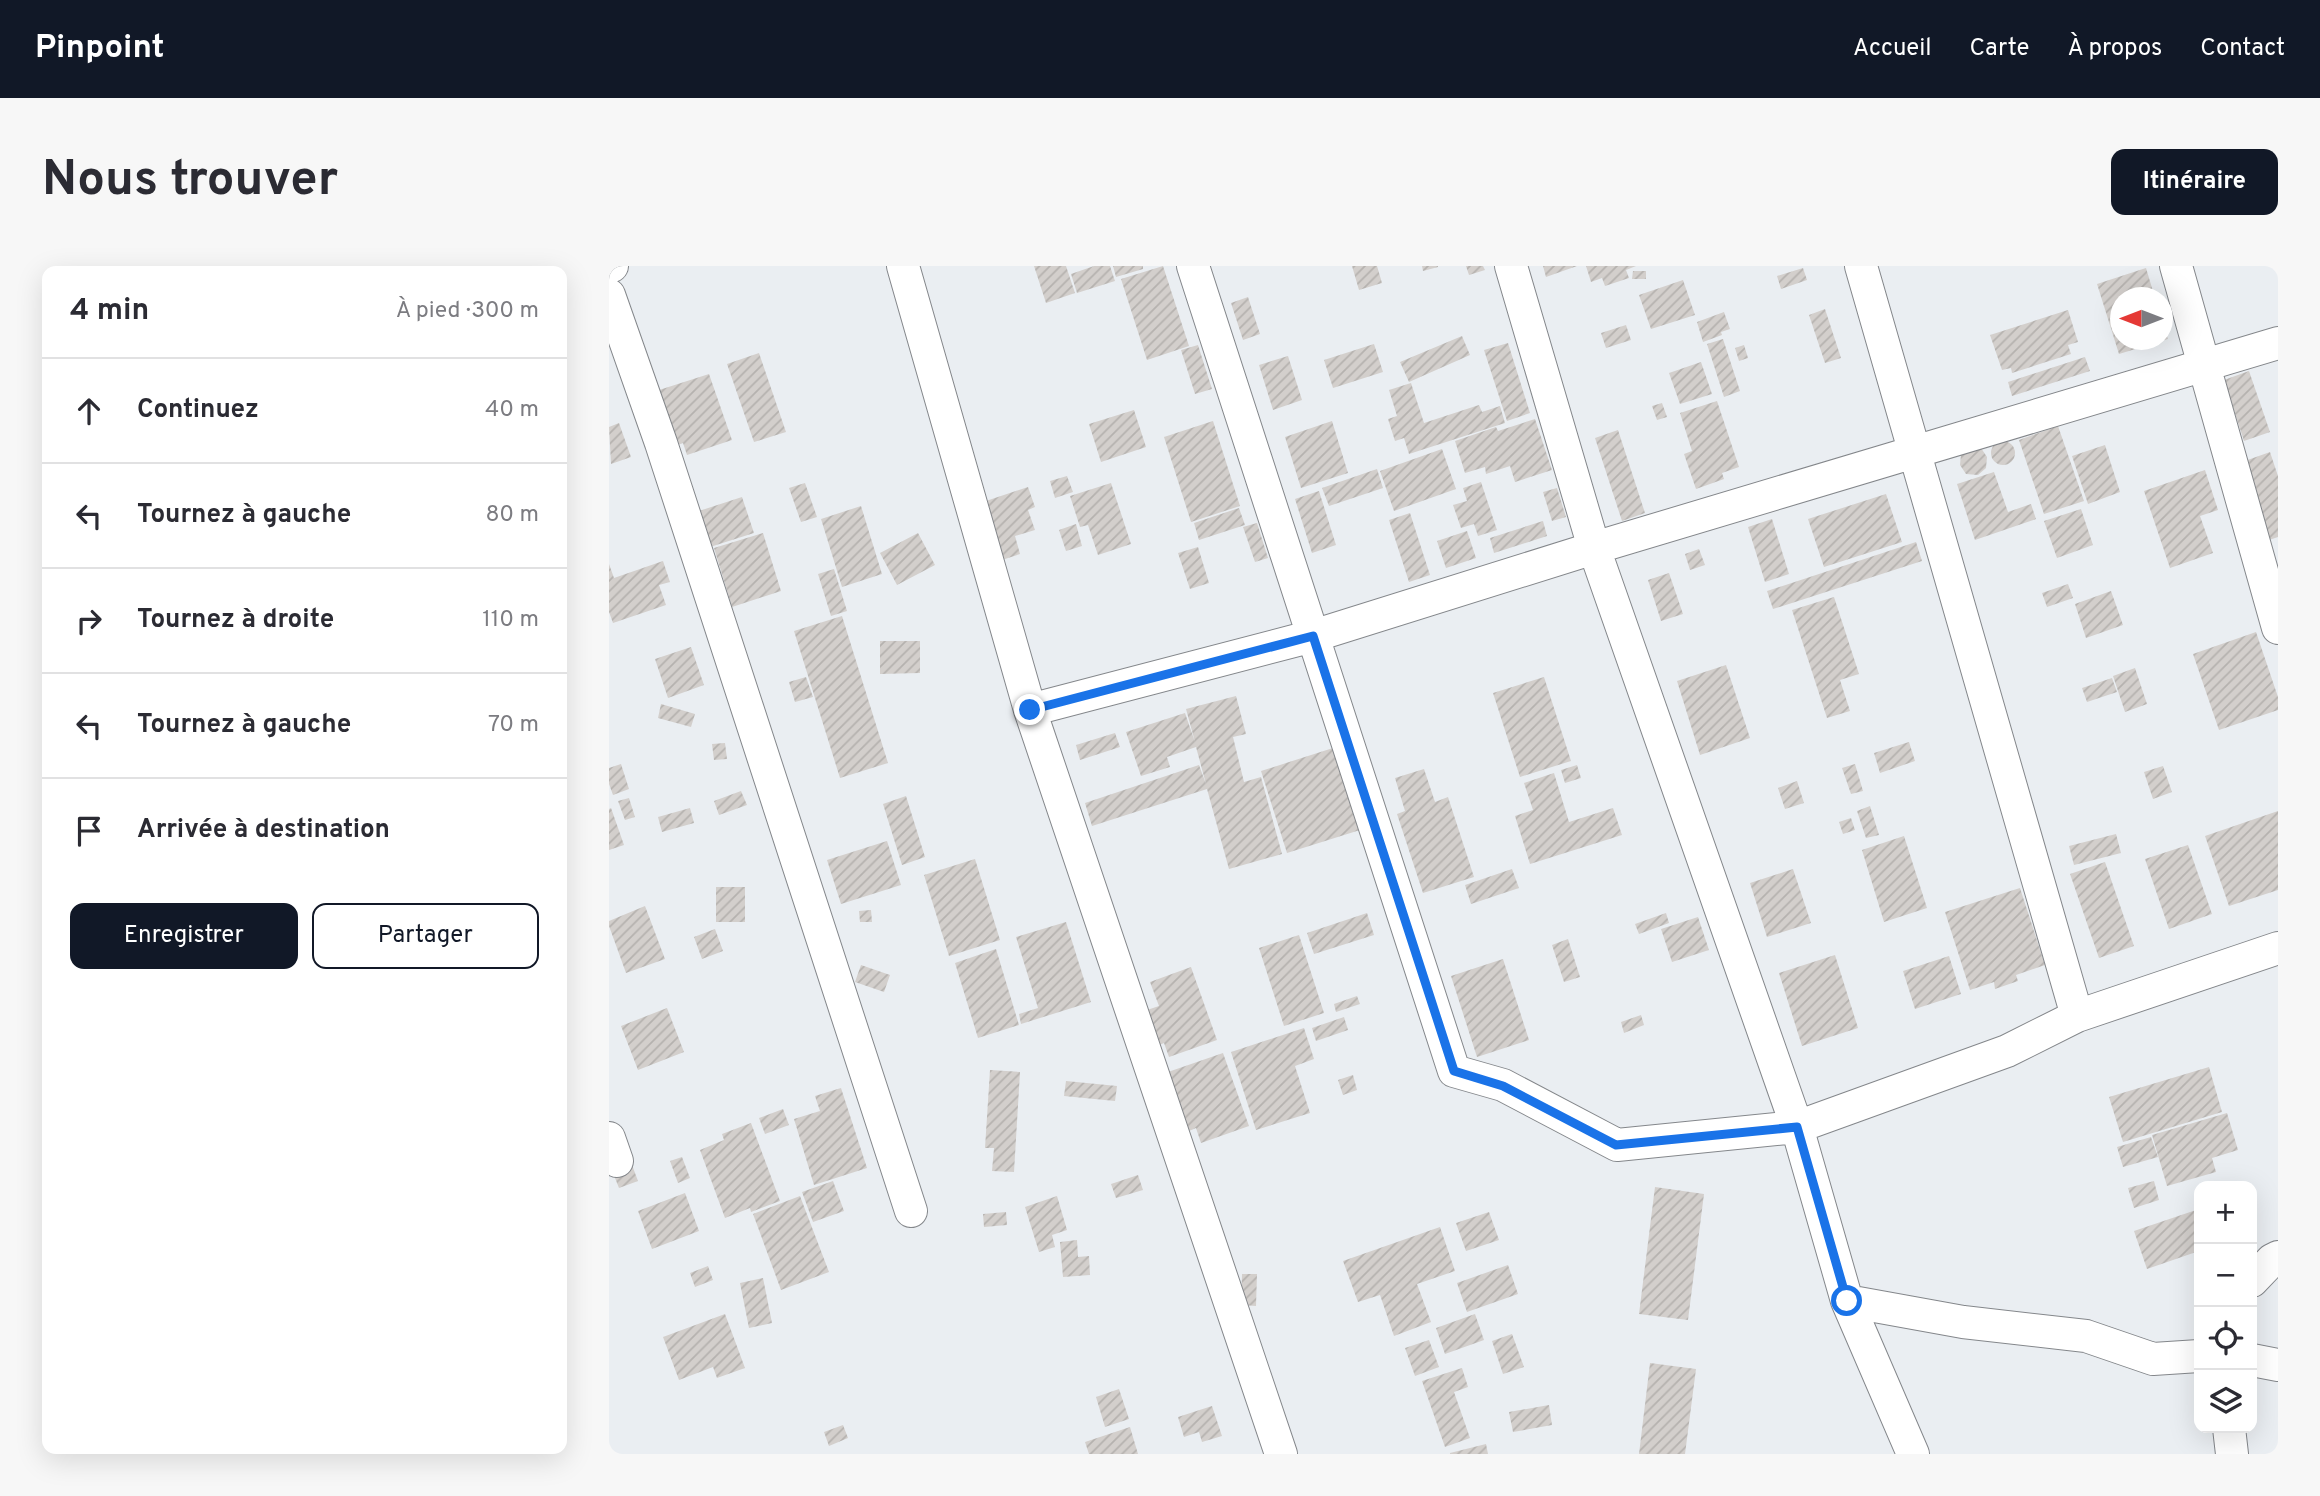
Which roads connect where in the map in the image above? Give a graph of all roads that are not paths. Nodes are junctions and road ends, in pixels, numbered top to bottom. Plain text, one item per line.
1 (904, 266) edge
2 (1193, 266) edge
3 (1511, 266) edge
4 (1861, 266) edge
5 (2176, 266) edge
6 (609, 295) edge
7 (2278, 343) edge
8 (2204, 364) junction
9 (1915, 451) junction
10 (1594, 548) junction
11 (2278, 628) edge
12 (1313, 636) junction
13 (1030, 710) junction
14 (2278, 948) edge
15 (2077, 1016) junction
16 (1797, 1127) junction
17 (911, 1211) dead end
18 (2278, 1257) edge
19 (2257, 1276) edge
20 (1847, 1301) junction
21 (2194, 1356) edge
22 (2257, 1361) edge
23 (2278, 1365) edge
24 (2230, 1433) edge
25 (1281, 1454) edge
26 (1913, 1454) edge
27 (2232, 1454) edge

1 - 13 street
2 - 12 street
3 - 10 street
4 - 9 street
5 - 8 street
6 - 17 street
7 - 8 street
8 - 9 street
8 - 11 street
9 - 10 street
9 - 15 street
10 - 12 street
10 - 16 street
12 - 13 street
12 - 16 street
13 - 25 street
14 - 15 street
15 - 16 street
16 - 20 street
18 - 19 street
20 - 21 street
20 - 26 street
22 - 23 street
24 - 27 street

